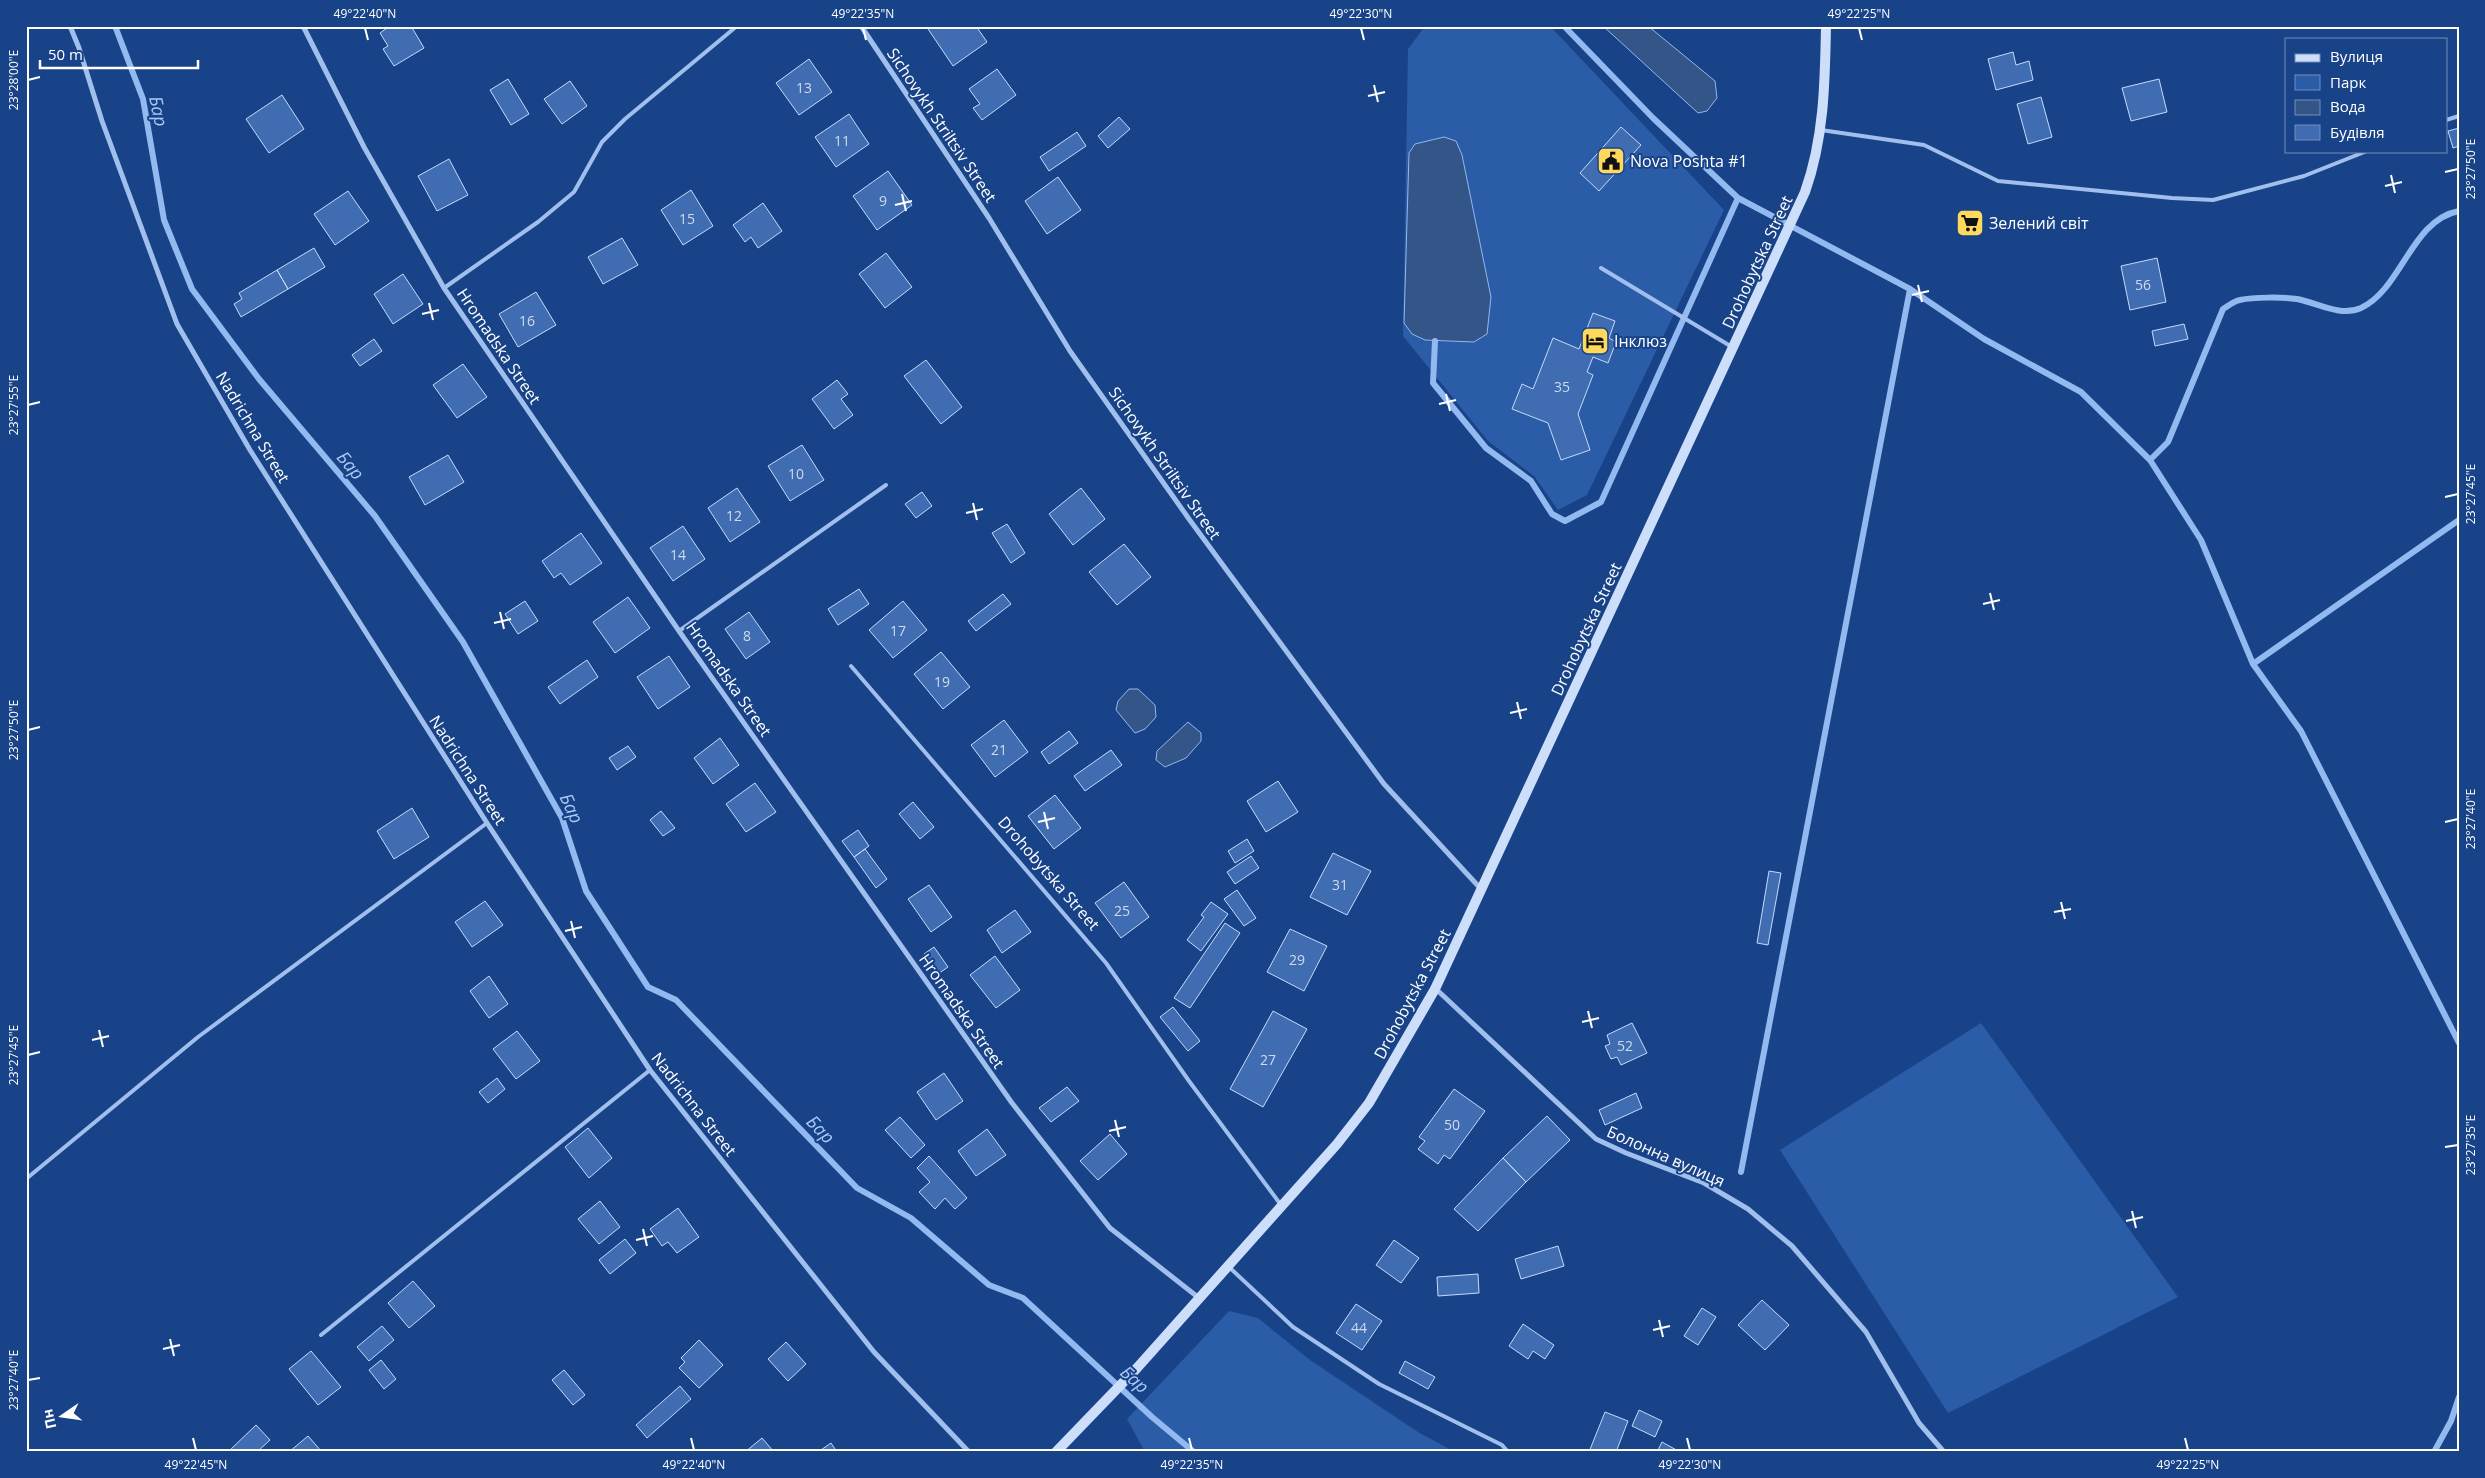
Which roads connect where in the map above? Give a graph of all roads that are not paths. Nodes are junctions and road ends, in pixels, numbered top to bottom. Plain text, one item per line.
1 (70, 26) edge
2 (303, 26) edge
3 (738, 26) edge
4 (861, 26) edge
5 (1826, 26) edge
6 (1821, 130) junction
7 (2364, 152) edge
8 (1601, 268) dead end
9 (444, 288) junction
10 (1734, 348) junction
11 (886, 485) dead end
12 (679, 631) junction
13 (851, 666) dead end
14 (487, 823) junction
15 (1481, 889) junction
16 (1435, 989) junction
17 (650, 1070) junction
18 (26, 1179) edge
19 (1283, 1207) junction
20 (1228, 1267) junction
21 (1199, 1298) junction
22 (321, 1335) dead end
23 (970, 1452) edge
24 (1056, 1452) edge
25 (1508, 1452) edge
26 (1944, 1452) edge

1 - 14 street, Nadrichna Street
2 - 9 street, Hromadska Street
3 - 9 lane
4 - 15 street, Sichovykh Striltsiv Street
5 - 6 main road, Drohobytska Street
6 - 7 lane
6 - 10 main road, Drohobytska Street
8 - 10 lane
9 - 12 street, Hromadska Street
10 - 15 main road, Drohobytska Street
11 - 12 lane
12 - 21 street, Hromadska Street
13 - 19 lane, Drohobytska Street
14 - 17 street, Nadrichna Street
14 - 18 lane
15 - 16 main road, Drohobytska Street
16 - 19 main road, Drohobytska Street
16 - 26 street, Болонна вулиця
17 - 22 lane
17 - 23 street, Nadrichna Street
19 - 20 main road, Drohobytska Street
20 - 21 main road, Drohobytska Street
20 - 25 lane
21 - 24 main road, Drohobytska Street

